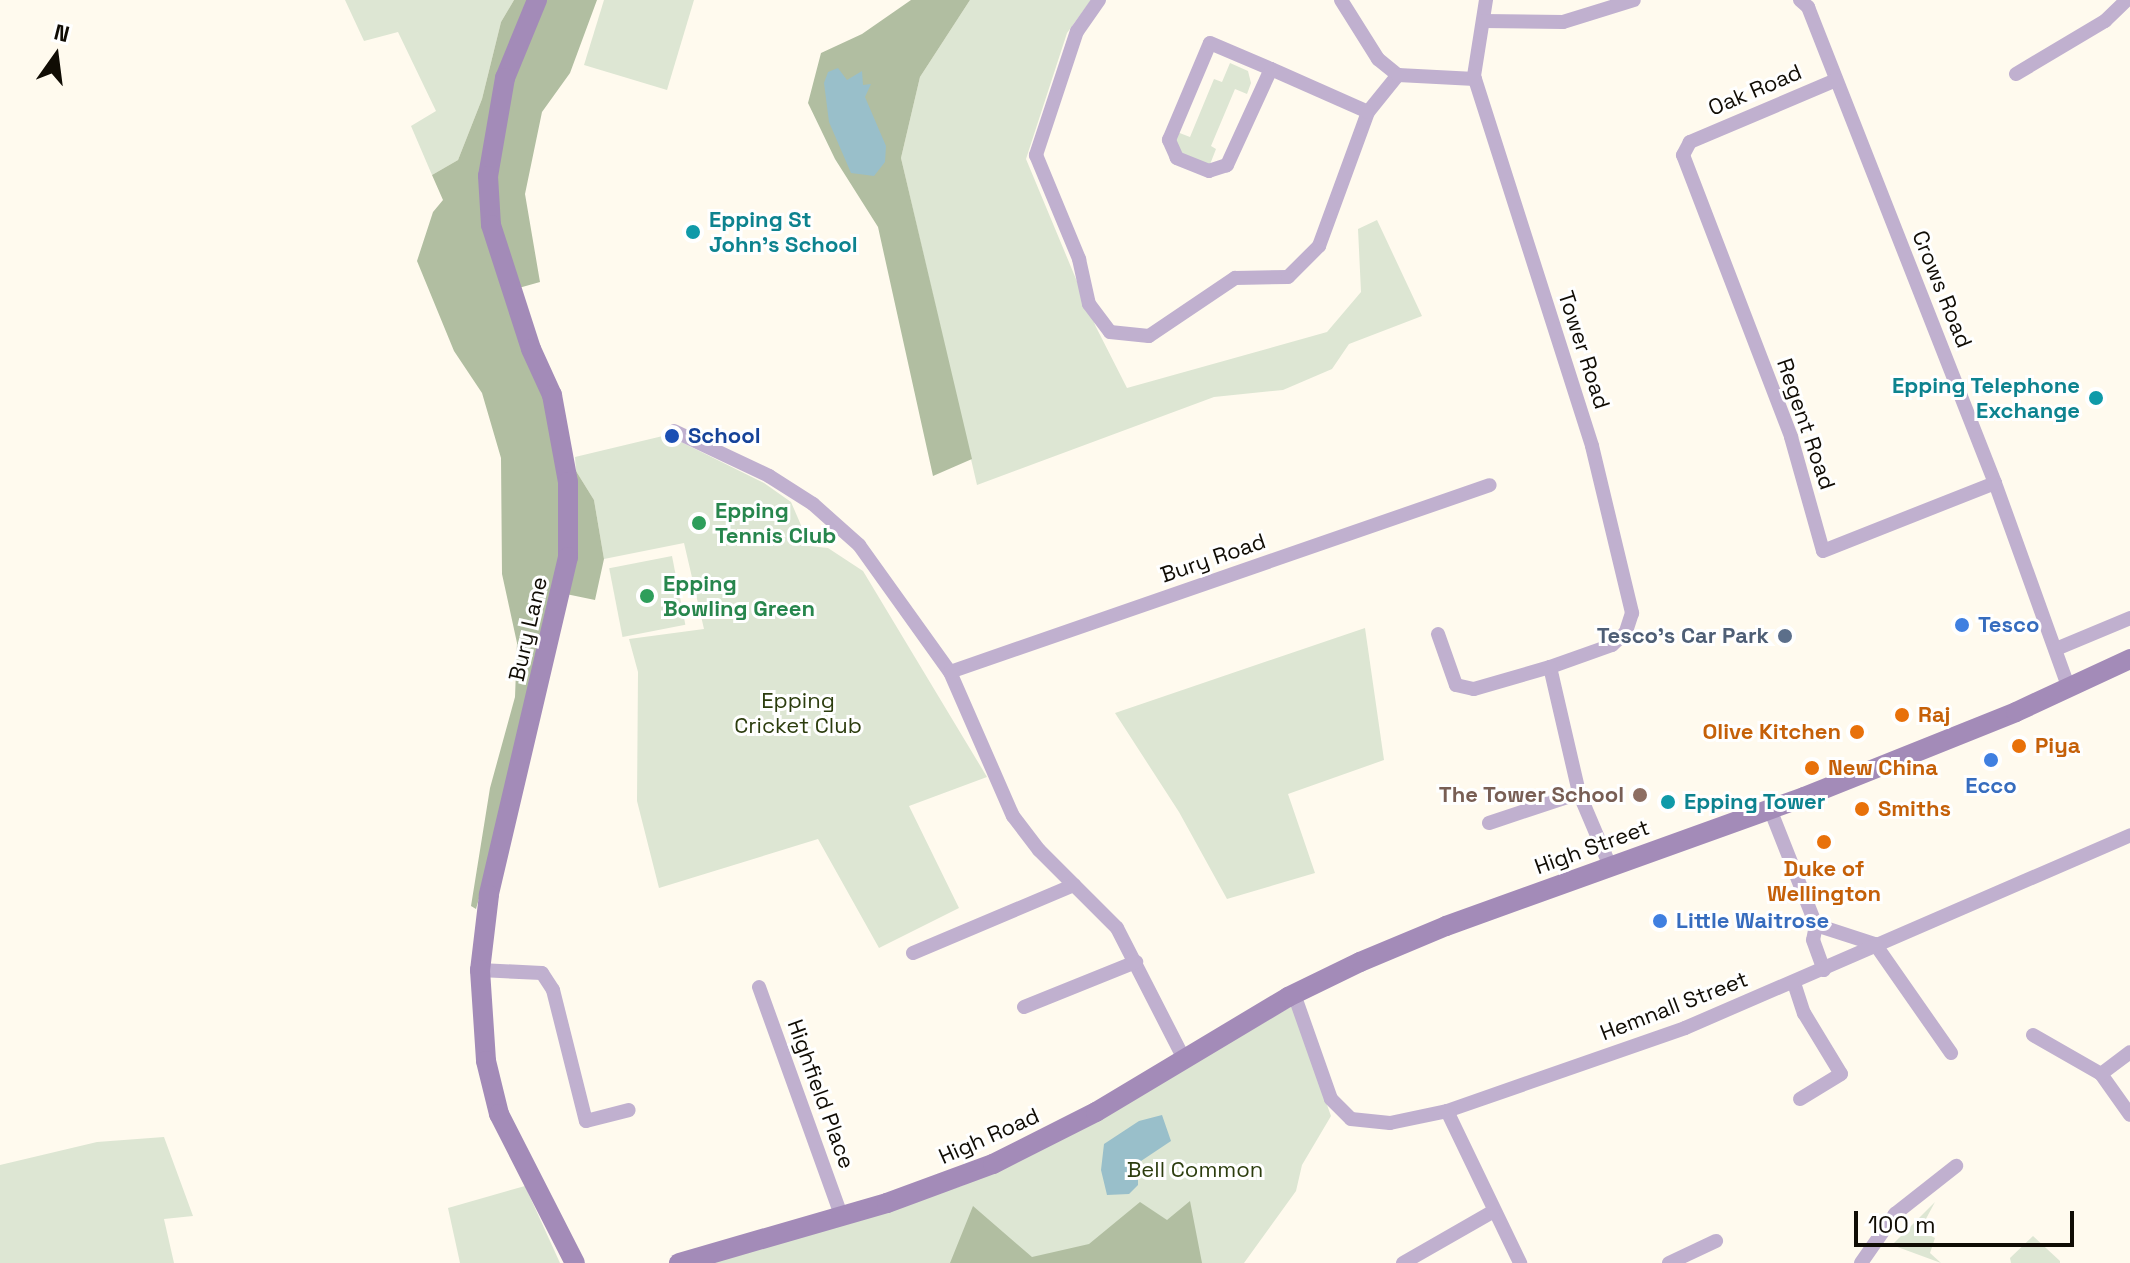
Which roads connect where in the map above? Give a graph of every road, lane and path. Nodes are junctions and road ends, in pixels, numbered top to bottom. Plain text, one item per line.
1 (537, 0) edge
2 (1099, 0) edge
3 (1341, 0) edge
4 (1486, 0) edge
5 (1634, 0) edge
6 (1800, 0) edge
7 (2127, 0) edge
8 (1483, 21) junction
9 (1271, 69) junction
10 (2016, 74) dead end
11 (1398, 75) junction
12 (1475, 79) junction
13 (1836, 80) junction
14 (1368, 112) junction
15 (1690, 142) joint
16 (674, 431) dead end
17 (1995, 483) junction
18 (1490, 485) dead end
19 (2130, 618) edge
20 (1438, 634) dead end
21 (2056, 649) junction
22 (2128, 664) edge
23 (1550, 667) junction
24 (950, 672) junction
25 (2069, 689) junction
26 (1579, 793) junction
27 (1770, 809) junction
28 (1489, 823) dead end
29 (2130, 835) edge
30 (1610, 866) junction
31 (1074, 885) junction
32 (1816, 925) junction
33 (1875, 944) junction
34 (913, 953) dead end
35 (1136, 962) junction
36 (480, 970) junction
37 (1824, 970) junction
38 (1794, 983) junction
39 (759, 987) dead end
40 (1294, 994) junction
41 (1024, 1007) dead end
42 (2033, 1035) dead end
43 (2130, 1052) edge
44 (1951, 1053) dead end
45 (1184, 1059) junction
46 (2101, 1074) junction
47 (1800, 1099) dead end
48 (629, 1110) dead end
49 (1447, 1111) junction
50 (2130, 1115) edge
51 (1956, 1166) dead end
52 (1492, 1212) junction
53 (842, 1217) junction
54 (1716, 1241) dead end
55 (575, 1263) edge
56 (679, 1263) edge
57 (1403, 1263) edge
58 (1520, 1263) edge
59 (1669, 1263) edge
60 (1861, 1263) edge

1 - 36 main road, Bury Lane
2 - 14 street
3 - 11 street
4 - 8 street, Tower Road
5 - 8 street
6 - 13 street, Crows Road
7 - 10 street
8 - 12 street, Tower Road
9 - 9 street
9 - 14 street
11 - 12 street
11 - 14 street
12 - 23 street, Tower Road
13 - 15 street, Oak Road
13 - 17 street, Crows Road
15 - 17 street, Regent Road
16 - 24 street
17 - 21 street, Crows Road
18 - 24 street, Bury Road
19 - 21 street
20 - 23 street, Tower Road
21 - 25 street, Crows Road
22 - 25 main road, High Street
23 - 26 street
24 - 31 street
25 - 27 main road, High Street
26 - 28 street
26 - 30 street
27 - 30 main road, High Street
27 - 32 street
29 - 33 street, Hemnall Street
30 - 40 main road, High Street
31 - 34 street
31 - 35 street
32 - 33 street
32 - 37 street
33 - 37 street, Hemnall Street
33 - 44 street
35 - 41 street
35 - 45 street
36 - 48 street
36 - 55 main road, Bury Lane
37 - 38 street, Hemnall Street
38 - 47 street
38 - 49 street, Hemnall Street
39 - 53 street, Highfield Place
40 - 45 main road, High Road
40 - 49 street, Hemnall Street
42 - 46 street
43 - 46 street
45 - 53 main road, High Road
46 - 50 street
49 - 52 street
51 - 60 street
52 - 57 street
52 - 58 street
53 - 56 main road, High Road
54 - 59 street

